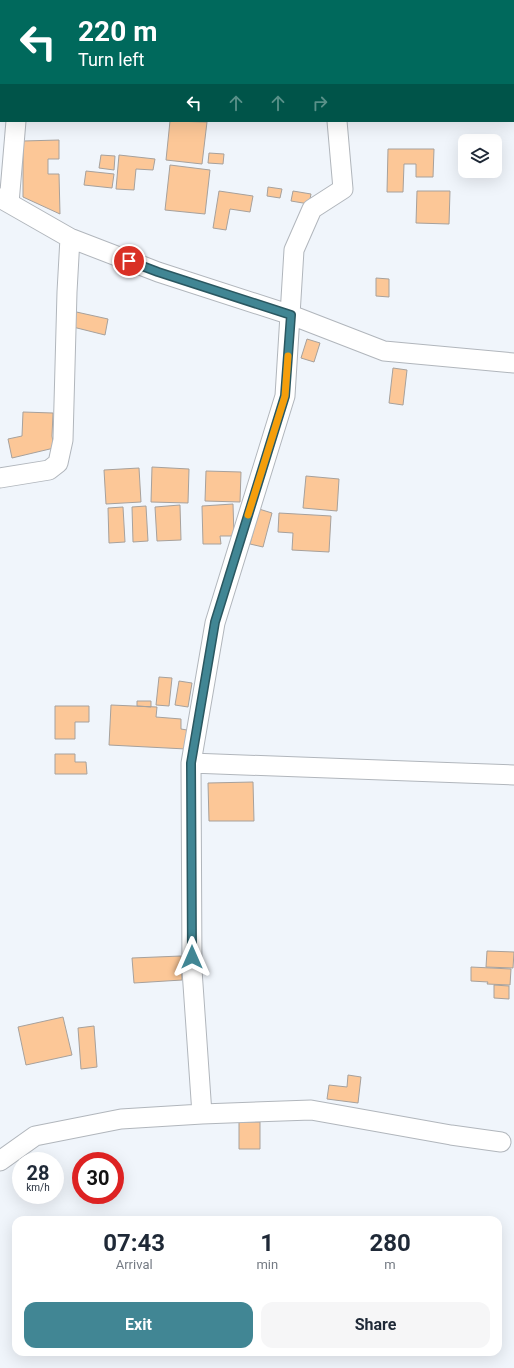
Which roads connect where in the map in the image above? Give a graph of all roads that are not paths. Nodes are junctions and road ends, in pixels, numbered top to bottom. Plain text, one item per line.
1 (16, 122) edge
2 (337, 122) edge
3 (5, 200) edge
4 (70, 238) junction
5 (291, 315) junction
6 (514, 364) edge
7 (0, 478) edge
8 (191, 763) junction
9 (514, 775) edge
10 (202, 1114) junction
11 (501, 1142) dead end
12 (0, 1161) edge

1 - 3 street
2 - 5 street
3 - 4 street
4 - 5 street
4 - 7 street
5 - 6 street
5 - 8 street
8 - 9 street
8 - 10 street
10 - 11 street
10 - 12 street

